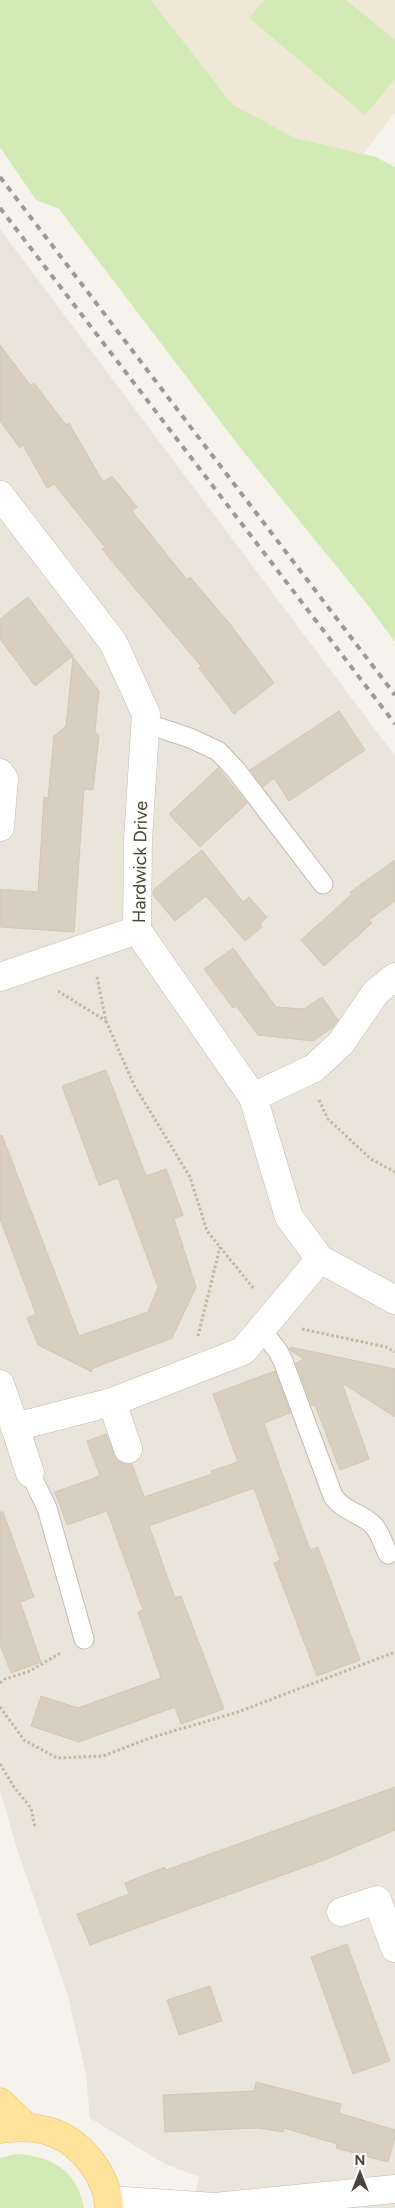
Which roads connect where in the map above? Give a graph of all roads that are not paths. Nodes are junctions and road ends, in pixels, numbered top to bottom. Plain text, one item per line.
1 (0, 494) edge
2 (145, 723) junction
3 (0, 773) edge
4 (0, 827) edge
5 (323, 884) dead end
6 (137, 930) junction
7 (12, 973) edge
8 (395, 977) edge
9 (253, 1097) junction
10 (320, 1259) junction
11 (395, 1300) edge
12 (268, 1322) junction
13 (0, 1384) edge
14 (112, 1402) junction
15 (15, 1427) junction
16 (128, 1449) dead end
17 (30, 1473) joint
18 (388, 1554) dead end
19 (84, 1639) road end
20 (341, 1912) dead end
21 (395, 1948) edge
22 (0, 2102) edge
23 (12, 2128) edge
24 (395, 2190) edge
25 (109, 2204) edge

1 - 2 street, Hardwick Drive
2 - 5 lane
2 - 6 street, Hardwick Drive
3 - 4 street
6 - 7 street
6 - 9 street, Hardwick Drive
8 - 9 street
9 - 10 street, Hardwick Drive
10 - 11 street, Hardwick Drive
10 - 12 street
12 - 14 street
12 - 18 lane
13 - 15 street
14 - 15 street
14 - 16 street
15 - 17 street
17 - 19 lane
20 - 21 street
22 - 23 main road
23 - 25 main road
24 - 25 street

